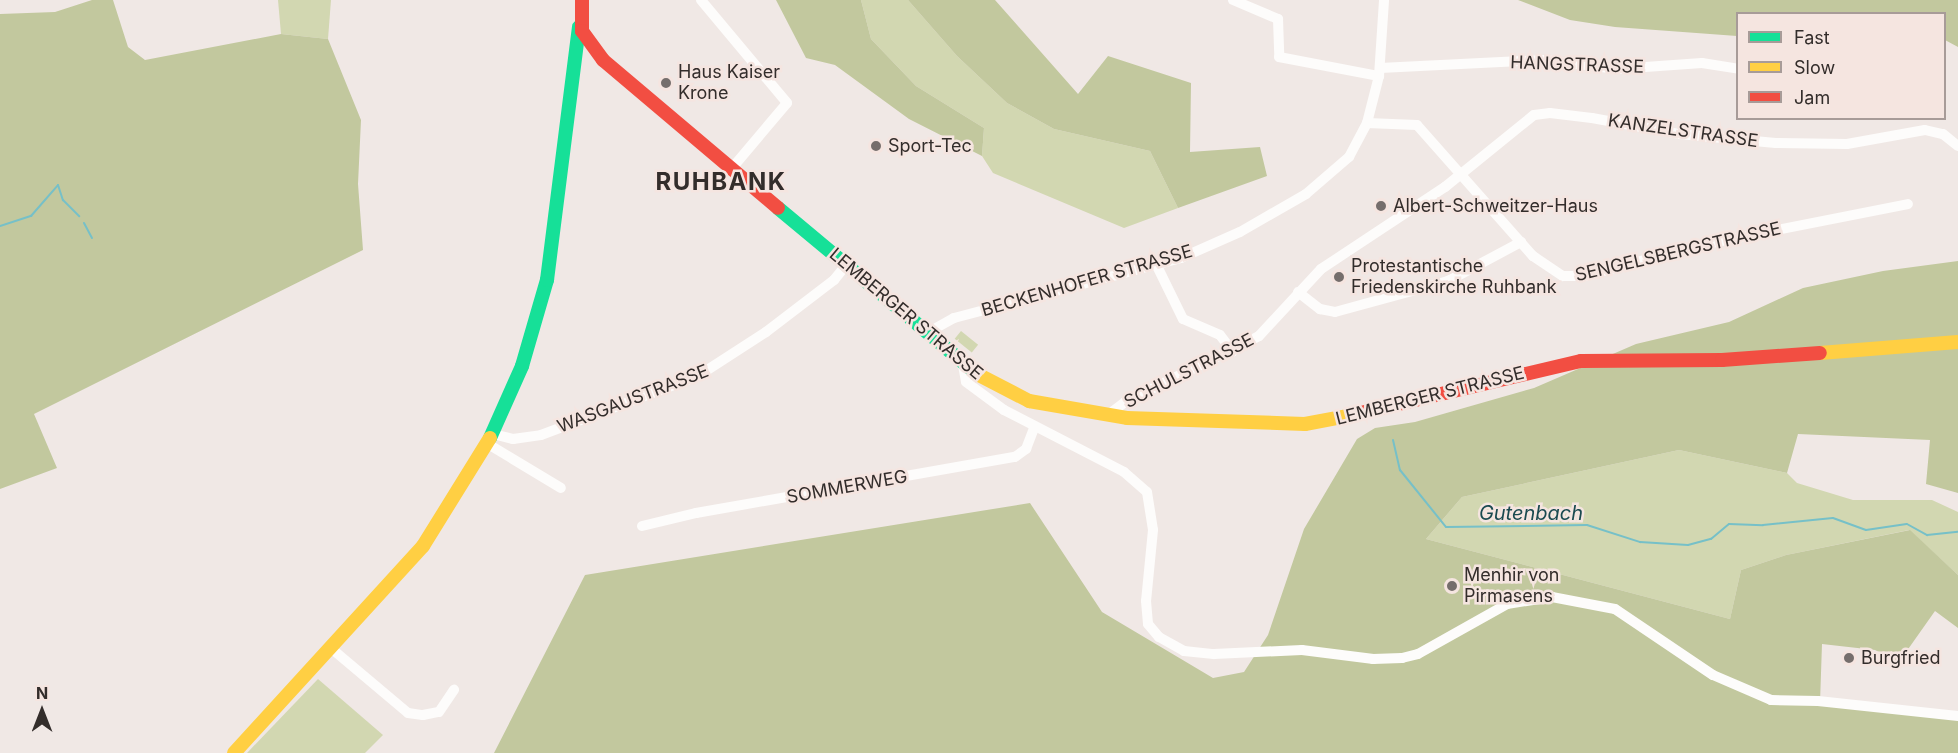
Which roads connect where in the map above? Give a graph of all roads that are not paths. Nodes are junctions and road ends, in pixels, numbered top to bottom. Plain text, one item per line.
1 (582, 0) edge
2 (701, 0) edge
3 (1233, 0) edge
4 (1384, 0) edge
5 (579, 23) junction
6 (590, 47) junction
7 (575, 63) junction
8 (1736, 69) edge
9 (1380, 72) junction
10 (1367, 123) junction
11 (1958, 146) edge
12 (732, 168) junction
13 (1460, 175) junction
14 (1908, 204) dead end
15 (1521, 242) junction
16 (847, 264) junction
17 (1157, 266) junction
18 (1298, 292) junction
19 (927, 333) junction
20 (1958, 342) edge
21 (1233, 352) junction
22 (963, 365) junction
23 (1108, 415) junction
24 (1034, 428) junction
25 (490, 439) junction
26 (561, 488) dead end
27 (642, 526) dead end
28 (332, 649) junction
29 (454, 690) dead end
30 (1958, 716) edge
31 (234, 753) edge

1 - 5 main road
2 - 12 street
3 - 9 street, HANGSTRASSE
4 - 9 street, BECKENHOFER STRASSE
5 - 6 main road, LEMBERGER STRASSE
5 - 7 main road
6 - 7 main road
6 - 12 main road, LEMBERGER STRASSE
7 - 25 main road
8 - 9 street, HANGSTRASSE
9 - 10 street, BECKENHOFER STRASSE
10 - 13 street, SENGELSBERGSTRASSE
10 - 17 street, BECKENHOFER STRASSE
11 - 13 street, KANZELSTRASSE
12 - 16 main road, LEMBERGER STRASSE
13 - 15 street, SENGELSBERGSTRASSE
13 - 18 street, KANZELSTRASSE
14 - 15 street, SENGELSBERGSTRASSE
15 - 18 street
16 - 19 main road, LEMBERGER STRASSE
16 - 25 street, WASGAUSTRASSE
17 - 19 street, BECKENHOFER STRASSE
17 - 21 street
18 - 21 street, SCHULSTRASSE
19 - 22 main road, LEMBERGER STRASSE
20 - 23 main road, LEMBERGER STRASSE
21 - 23 street, SCHULSTRASSE
22 - 23 main road, LEMBERGER STRASSE
22 - 24 street
24 - 27 street, SOMMERWEG
24 - 30 street
25 - 26 street
25 - 28 main road
28 - 29 street
28 - 31 main road

